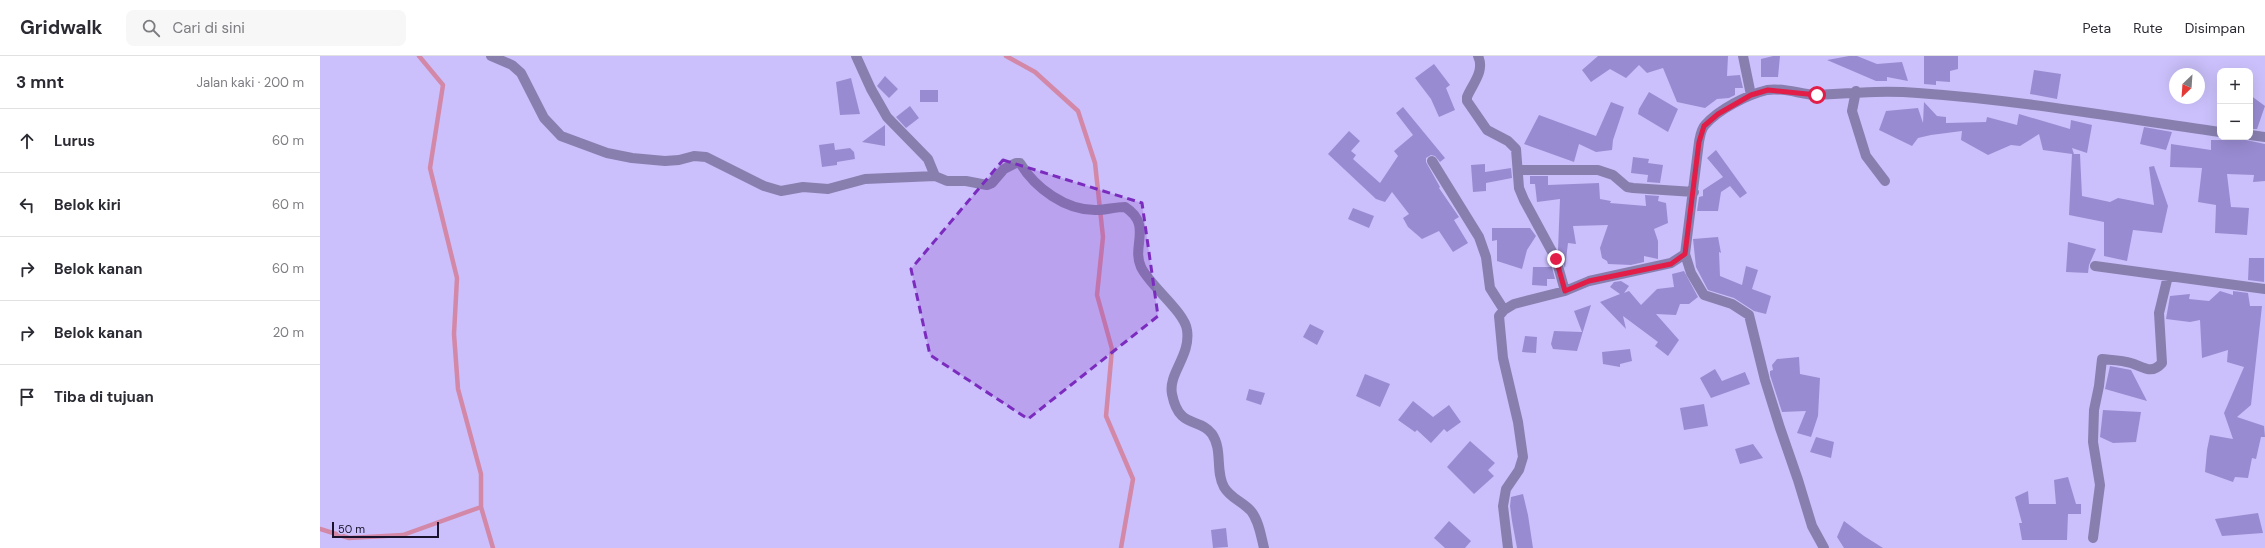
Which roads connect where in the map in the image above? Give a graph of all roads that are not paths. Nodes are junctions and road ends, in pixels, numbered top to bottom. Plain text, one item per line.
1 (491, 56) edge
2 (856, 56) edge
3 (1478, 56) edge
4 (1743, 56) edge
5 (1856, 91) junction
6 (1751, 95) junction
7 (2217, 132) edge
8 (2253, 136) edge
9 (2265, 136) edge
10 (1432, 161) dead end
11 (1518, 170) junction
12 (935, 176) junction
13 (1885, 181) dead end
14 (1694, 192) junction
15 (1685, 254) junction
16 (2095, 266) dead end
17 (2168, 276) junction
18 (2265, 288) edge
19 (1565, 291) junction
20 (1504, 310) junction
21 (2093, 538) dead end
22 (1264, 548) edge
23 (1508, 548) edge
24 (1824, 548) edge

1 - 12 street
2 - 12 street
3 - 11 street
4 - 6 street
5 - 6 street
5 - 7 street
5 - 13 street
6 - 14 street
8 - 9 street
10 - 20 street
11 - 14 street
11 - 19 street
12 - 22 street
14 - 15 street
15 - 19 street
15 - 24 street
16 - 17 street
17 - 18 street
17 - 21 street
19 - 20 street
20 - 23 street

